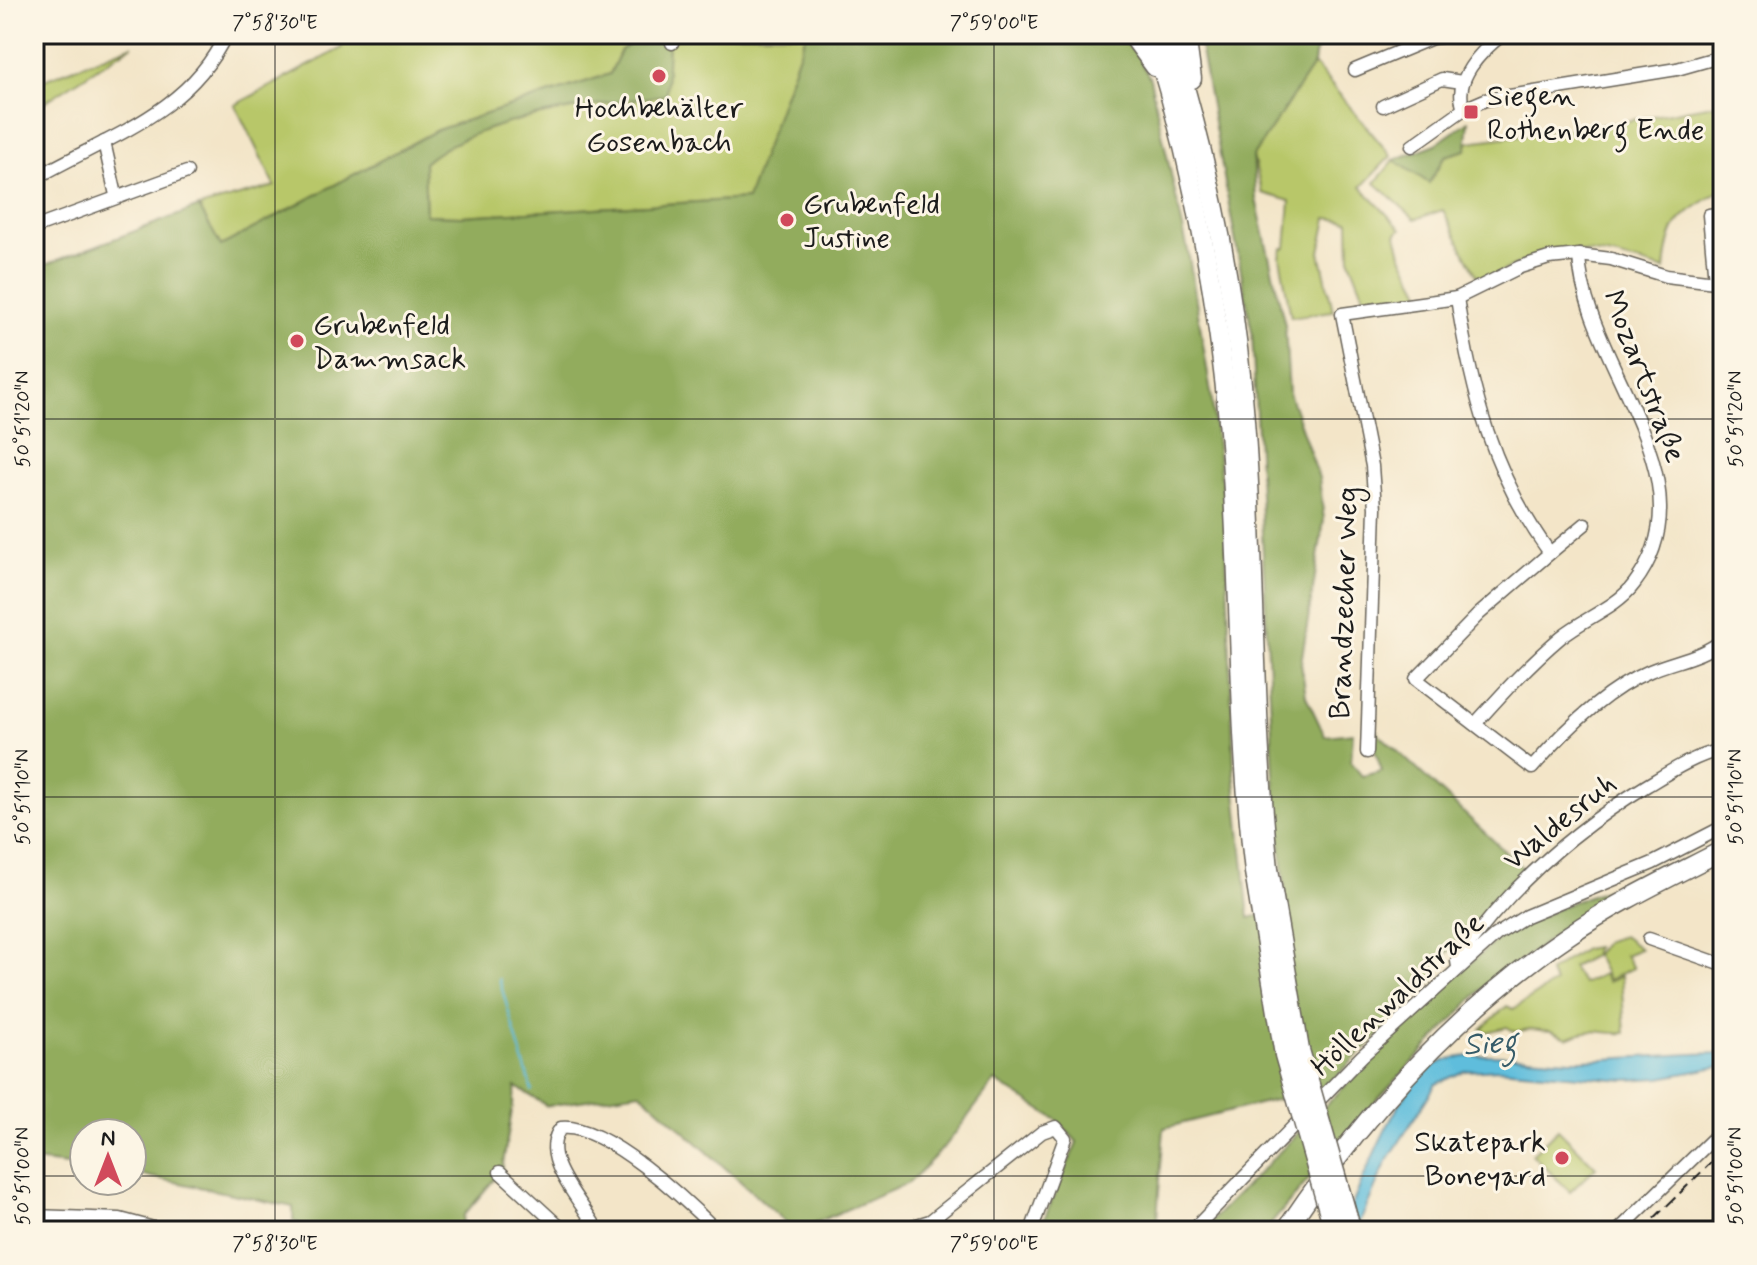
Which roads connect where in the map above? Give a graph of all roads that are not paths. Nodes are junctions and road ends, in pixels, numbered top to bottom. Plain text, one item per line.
1 (226, 34) edge
2 (1131, 34) edge
3 (1152, 34) edge
4 (1169, 34) edge
5 (1186, 34) edge
6 (1457, 34) edge
7 (1476, 34) edge
8 (1498, 38) edge
9 (1723, 56) edge
10 (1355, 70) dead end
11 (1462, 82) junction
12 (1172, 103) junction
13 (1383, 106) dead end
14 (1464, 109) junction
15 (1199, 137) junction
16 (104, 142) junction
17 (1412, 146) dead end
18 (187, 172) dead end
19 (34, 179) edge
20 (116, 195) junction
21 (1723, 213) edge
22 (34, 228) edge
23 (1579, 255) junction
24 (1719, 282) edge
25 (1457, 298) junction
26 (1723, 308) edge
27 (1585, 524) dead end
28 (1550, 553) junction
29 (1723, 640) edge
30 (1475, 724) junction
31 (1723, 749) edge
32 (1367, 752) dead end
33 (1723, 819) edge
34 (1723, 827) edge
35 (1676, 850) junction
36 (1723, 850) edge
37 (1723, 864) edge
38 (1262, 871) junction
39 (1649, 939) dead end
40 (1723, 965) edge
41 (1458, 967) junction
42 (1473, 1017) junction
43 (1723, 1129) edge
44 (1336, 1171) junction
45 (500, 1172) dead end
46 (34, 1216) edge
47 (1723, 1225) edge
48 (165, 1231) edge
49 (564, 1231) edge
50 (598, 1231) edge
51 (717, 1231) edge
52 (897, 1231) edge
53 (1031, 1231) edge
54 (1192, 1231) edge
55 (1285, 1231) edge
56 (1299, 1231) edge
57 (1334, 1231) edge
58 (1352, 1231) edge
59 (1618, 1231) edge
60 (1717, 1231) edge

1 - 16 street
2 - 12 highway
3 - 12 highway
4 - 15 highway
5 - 15 highway
6 - 10 street
7 - 8 street
8 - 11 street
9 - 14 street
11 - 13 street
11 - 14 street
12 - 38 highway
14 - 17 street
15 - 38 highway
16 - 19 street
16 - 20 street
18 - 20 street
20 - 22 street
21 - 24 street
23 - 24 street
23 - 25 street
23 - 30 street, Mozartstraße
24 - 26 street
25 - 28 street
25 - 32 street, Brandzecher Weg
27 - 28 street
28 - 30 street
29 - 30 street
31 - 41 street, Waldesruh
33 - 35 street, Höllenwaldstraße
34 - 35 street, Höllenwaldstraße
35 - 41 street, Höllenwaldstraße
36 - 42 highway
37 - 42 highway
38 - 57 highway, bridge
38 - 58 highway, bridge
39 - 40 street
41 - 54 street, Höllenwaldstraße
42 - 44 highway
43 - 59 street
44 - 55 highway
44 - 56 highway
45 - 49 street
46 - 48 street
47 - 60 main road
50 - 51 street
52 - 53 street

